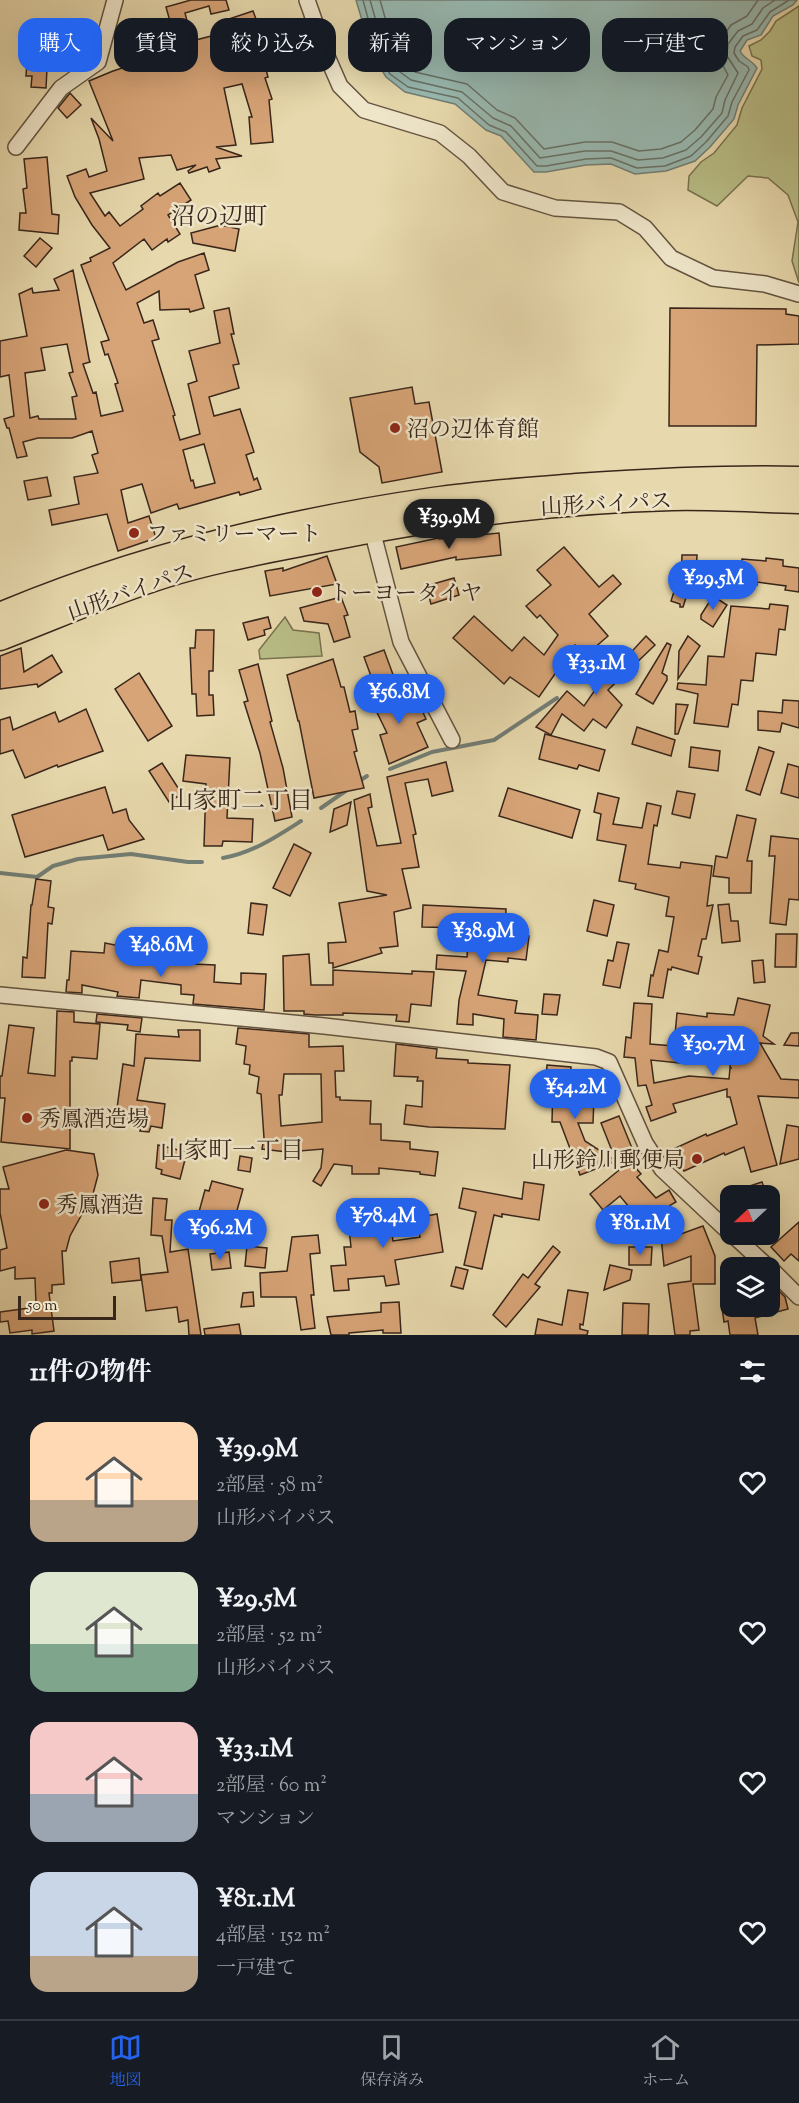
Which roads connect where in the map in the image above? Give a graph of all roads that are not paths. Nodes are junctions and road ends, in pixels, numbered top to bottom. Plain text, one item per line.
1 (115, 0) edge
2 (307, 0) edge
3 (16, 147) dead end
4 (799, 294) edge
5 (799, 479) edge
6 (799, 501) edge
7 (372, 530) junction
8 (0, 615) edge
9 (0, 638) edge
10 (452, 740) dead end
11 (0, 995) edge
12 (720, 1223) edge
13 (743, 1245) edge
14 (757, 1257) edge
15 (780, 1279) edge
16 (799, 1297) edge

1 - 3 street
2 - 4 street
5 - 8 highway, 山形バイパス
6 - 7 highway, 山形バイパス
7 - 9 highway, 山形バイパス
7 - 10 street
11 - 12 street
13 - 14 street
15 - 16 street

